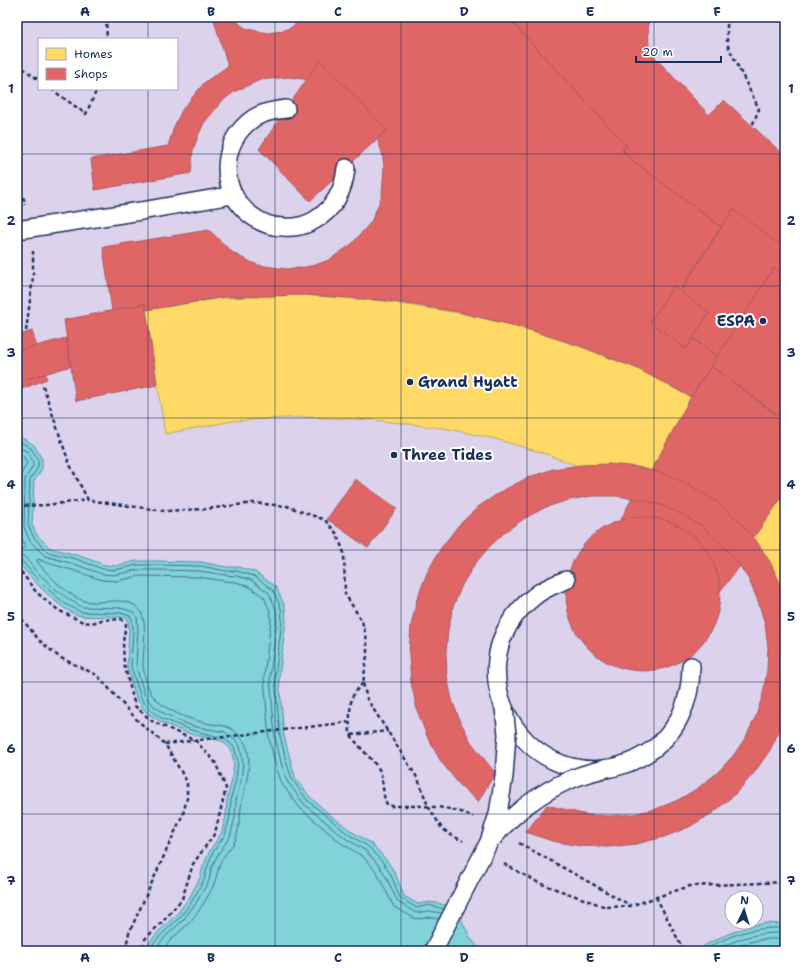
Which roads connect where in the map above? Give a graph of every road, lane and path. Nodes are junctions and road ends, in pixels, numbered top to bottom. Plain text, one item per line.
1 (106, 17) edge
2 (727, 17) edge
3 (107, 38) edge
4 (17, 64) edge
5 (38, 79) edge
6 (52, 90) edge
7 (96, 90) edge
8 (286, 109) dead end
9 (752, 126) dead end
10 (346, 168) dead end
11 (17, 193) edge
12 (233, 195) junction
13 (26, 206) dead end
14 (17, 230) edge
15 (33, 249) dead end
16 (26, 331) dead end
17 (43, 386) dead end
18 (88, 500) junction
19 (17, 506) edge
20 (17, 566) edge
21 (566, 580) dead end
22 (17, 613) edge
23 (691, 666) dead end
24 (363, 683) junction
25 (504, 708) junction
26 (388, 731) junction
27 (352, 735) dead end
28 (196, 741) junction
29 (165, 744) junction
30 (608, 768) junction
31 (489, 842) junction
32 (470, 845) dead end
33 (497, 860) dead end
34 (785, 882) edge
35 (656, 897) junction
36 (125, 951) edge
37 (141, 951) edge
38 (433, 951) edge
39 (684, 951) edge

1 - 3 path
2 - 9 path
4 - 5 path
6 - 7 path
8 - 12 lane
10 - 12 lane
11 - 13 path
12 - 14 lane, bridge
15 - 16 path
17 - 18 path
18 - 19 path
18 - 24 path
20 - 28 path
21 - 25 lane
22 - 29 path
23 - 30 lane
24 - 26 path
24 - 28 path
25 - 30 lane
25 - 31 lane, bridge
26 - 27 path
26 - 32 path
28 - 29 path
28 - 37 path
29 - 36 path
30 - 31 lane, bridge
31 - 38 lane, bridge
33 - 35 path
34 - 35 path
35 - 39 path

